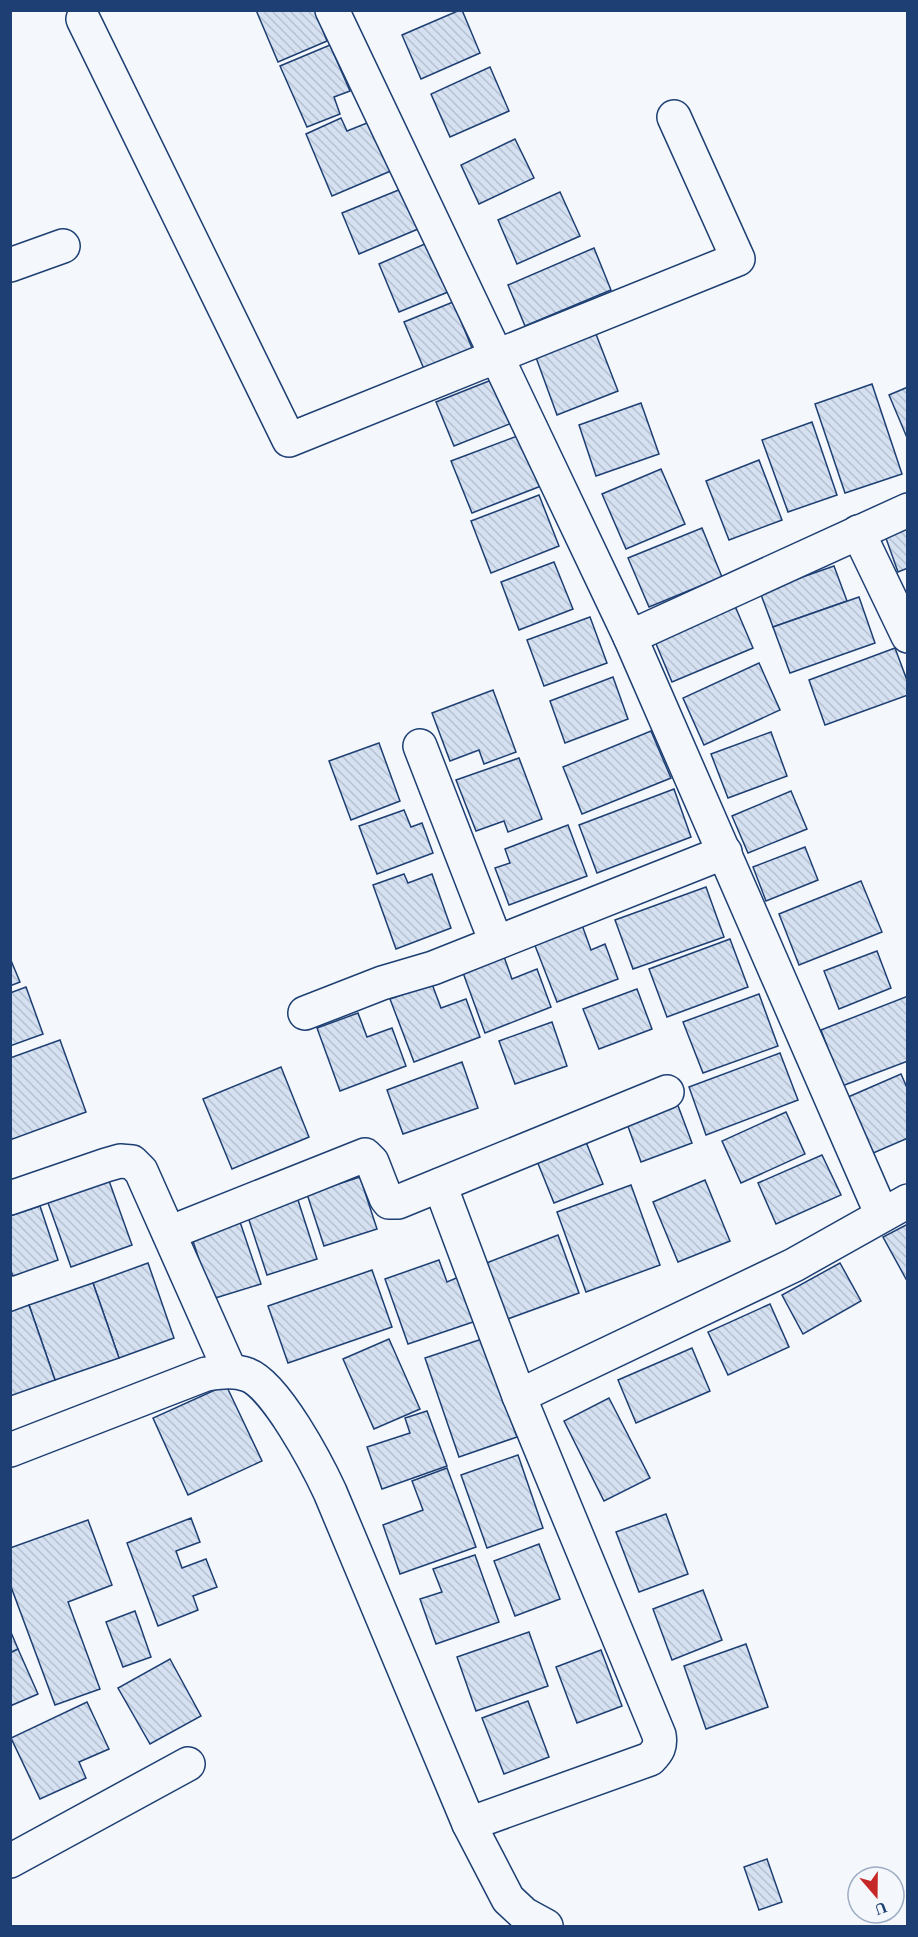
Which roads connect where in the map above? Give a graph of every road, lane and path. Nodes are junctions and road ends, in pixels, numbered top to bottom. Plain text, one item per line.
1 (332, 10) edge
2 (83, 19) dead end
3 (674, 117) dead end
4 (63, 246) dead end
5 (10, 265) edge
6 (496, 357) junction
7 (908, 510) edge
8 (858, 532) junction
9 (908, 636) edge
10 (630, 637) junction
11 (420, 746) dead end
12 (725, 852) junction
13 (496, 942) junction
14 (305, 1013) dead end
15 (667, 1092) dead end
16 (440, 1185) junction
17 (10, 1198) edge
18 (895, 1208) edge
19 (169, 1233) junction
20 (230, 1371) junction
21 (519, 1396) junction
22 (10, 1450) edge
23 (188, 1764) dead end
24 (469, 1824) junction
25 (15, 1848) edge
26 (546, 1926) edge

1 - 6 street
2 - 6 street
3 - 6 street
4 - 5 street
6 - 10 street
7 - 8 street
8 - 9 street
8 - 10 street
10 - 12 street
11 - 13 street
12 - 13 street
12 - 18 street
13 - 14 street
15 - 16 street
16 - 19 street
16 - 21 street
17 - 19 street
18 - 21 street
19 - 20 street
20 - 22 street
20 - 24 street
21 - 24 street
23 - 25 street
24 - 26 street

